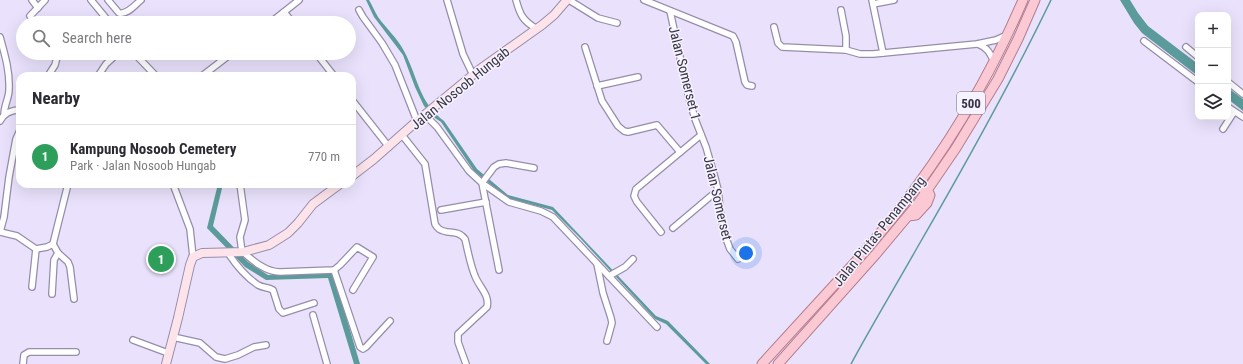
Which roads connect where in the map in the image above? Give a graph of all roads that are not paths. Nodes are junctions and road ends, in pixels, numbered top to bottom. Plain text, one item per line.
1 (32, 0) edge
2 (45, 0) edge
3 (91, 0) edge
4 (108, 0) edge
5 (141, 0) edge
6 (300, 0) edge
7 (447, 0) edge
8 (516, 0) edge
9 (568, 0) edge
10 (644, 0) edge
11 (894, 0) edge
12 (1023, 0) edge
13 (1035, 0) edge
14 (872, 2) edge
15 (38, 8) junction
16 (359, 10) dead end
17 (841, 10) dead end
18 (670, 11) junction
19 (284, 12) junction
20 (30, 16) dead end
21 (104, 16) edge
22 (279, 16) edge
23 (287, 16) edge
24 (617, 23) dead end
25 (774, 27) dead end
26 (537, 29) junction
27 (1009, 34) junction
28 (0, 37) edge
29 (1144, 41) dead end
30 (977, 44) junction
31 (585, 47) dead end
32 (1186, 47) dead end
33 (846, 50) junction
34 (883, 53) junction
35 (1195, 54) edge
36 (56, 60) edge
37 (110, 60) edge
38 (141, 60) edge
39 (223, 60) edge
40 (321, 60) edge
41 (994, 62) junction
42 (1006, 64) junction
43 (51, 72) edge
44 (101, 72) edge
45 (152, 72) edge
46 (207, 72) edge
47 (331, 72) edge
48 (473, 75) junction
49 (638, 77) dead end
50 (1195, 80) edge
51 (1230, 84) edge
52 (597, 86) junction
53 (752, 86) dead end
54 (980, 89) junction
55 (1243, 94) edge
56 (356, 105) edge
57 (16, 110) edge
58 (1231, 110) edge
59 (428, 112) junction
60 (1234, 112) junction
61 (3, 113) edge
62 (1243, 117) edge
63 (0, 121) edge
64 (417, 121) junction
65 (1224, 129) dead end
66 (402, 135) junction
67 (701, 135) junction
68 (16, 139) edge
69 (389, 147) junction
70 (680, 152) junction
71 (534, 168) dead end
72 (356, 173) edge
73 (483, 182) junction
74 (67, 188) edge
75 (175, 188) edge
76 (241, 188) edge
77 (334, 188) edge
78 (718, 190) junction
79 (926, 190) junction
80 (907, 200) junction
81 (486, 202) junction
82 (441, 210) dead end
83 (673, 228) dead end
84 (0, 232) edge
85 (661, 232) dead end
86 (53, 244) junction
87 (36, 249) junction
88 (242, 252) junction
89 (58, 253) junction
90 (229, 253) junction
91 (193, 257) junction
92 (633, 259) dead end
93 (738, 259) dead end
94 (597, 264) junction
95 (334, 270) junction
96 (499, 270) dead end
97 (609, 276) junction
98 (32, 287) dead end
99 (353, 290) dead end
100 (52, 294) dead end
101 (74, 300) dead end
102 (314, 303) dead end
103 (313, 315) dead end
104 (390, 321) dead end
105 (657, 327) dead end
106 (172, 337) junction
107 (133, 340) dead end
108 (607, 341) dead end
109 (266, 345) dead end
110 (76, 352) dead end
111 (168, 353) junction
112 (23, 364) edge
113 (166, 364) edge
114 (327, 364) edge
115 (466, 364) edge
116 (762, 364) edge
117 (778, 364) edge

1 - 15 street
2 - 15 street
3 - 21 street
4 - 5 street
6 - 19 street
7 - 48 street
8 - 26 street
9 - 24 street
9 - 26 main road, Jalan Nosoob Hungab
10 - 18 street, Jalan Somerset 1
11 - 14 street
12 - 27 main road, Jalan Pintas Penampang / 500
13 - 42 main road, Jalan Pintas Penampang / 500
14 - 34 street
15 - 20 street
16 - 64 street
17 - 33 street
18 - 53 street, Jalan Somerset 1
18 - 67 street, Jalan Somerset 1
19 - 22 street
19 - 23 street
25 - 33 street
26 - 48 main road, Jalan Nosoob Hungab
27 - 30 street
27 - 41 main road, Jalan Pintas Penampang / 500
28 - 61 street
29 - 50 street
30 - 34 street
30 - 41 street
31 - 52 street
32 - 35 street
33 - 34 street
36 - 43 street
37 - 44 street
38 - 45 street
39 - 46 street
40 - 47 street
41 - 54 main road, Jalan Pintas Penampang / 500
42 - 54 main road
42 - 79 main road, Jalan Pintas Penampang / 500
48 - 59 main road, Jalan Nosoob Hungab
49 - 52 street
51 - 55 street
52 - 70 street
54 - 80 main road, Jalan Pintas Penampang / 500
56 - 69 street
57 - 61 street
58 - 60 street
59 - 64 main road, Jalan Nosoob Hungab
59 - 73 street
60 - 62 street
60 - 65 street
61 - 63 street
64 - 66 main road, Jalan Nosoob Hungab
66 - 69 main road, Jalan Nosoob Hungab
66 - 115 street
67 - 70 street
67 - 78 street, Jalan Somerset
68 - 84 street
69 - 72 main road, Jalan Nosoob Hungab
70 - 85 street
71 - 73 street
73 - 81 street
73 - 94 street
74 - 86 street
75 - 91 street
76 - 88 street
77 - 88 main road
78 - 83 street
78 - 93 street, Jalan Somerset
79 - 80 main road
79 - 117 main road, Jalan Pintas Penampang / 500
80 - 116 main road, Jalan Pintas Penampang / 500
81 - 82 street
81 - 96 street
84 - 87 street
86 - 87 street
86 - 89 street
87 - 98 street
88 - 90 main road
88 - 95 street
89 - 100 street
89 - 101 street
90 - 91 main road
90 - 102 street
91 - 106 main road
92 - 97 street
94 - 97 street
94 - 108 street
95 - 99 street
95 - 104 street
97 - 105 street
103 - 114 street
106 - 109 street
106 - 111 main road
107 - 111 street
110 - 112 street
111 - 113 main road

